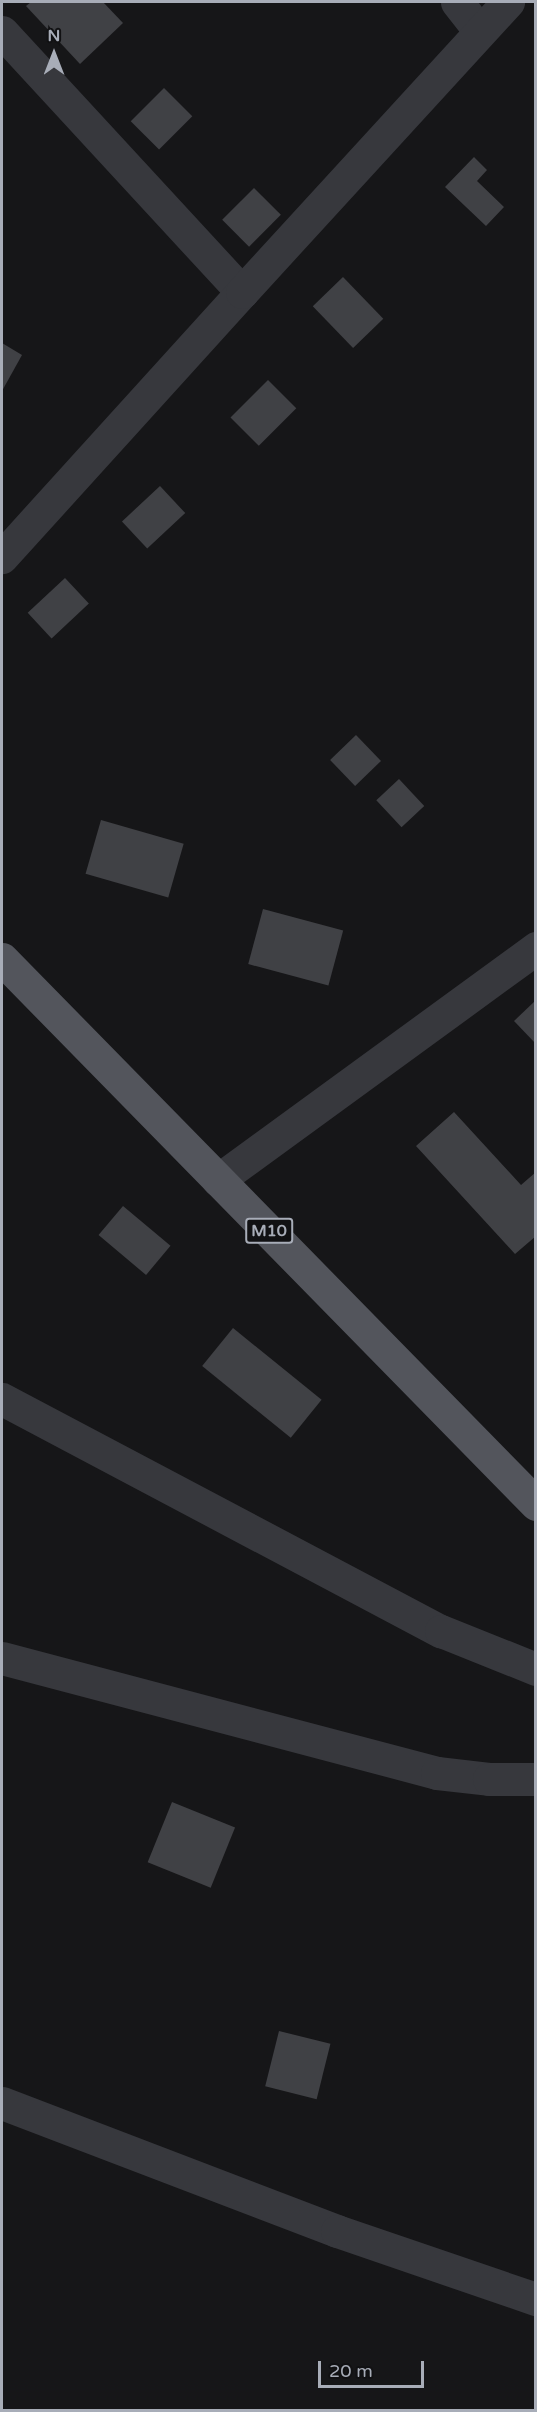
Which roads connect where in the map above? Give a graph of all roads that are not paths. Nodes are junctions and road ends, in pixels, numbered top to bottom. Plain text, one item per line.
1 (457, 2) edge
2 (508, 2) edge
3 (480, 30) junction
4 (2, 32) edge
5 (242, 292) junction
6 (2, 557) edge
7 (536, 948) edge
8 (2, 959) edge
9 (218, 1180) junction
10 (2, 1399) edge
11 (536, 1504) edge
12 (2, 1658) edge
13 (536, 1669) edge
14 (536, 1779) edge
15 (2, 2103) edge
16 (536, 2299) edge

1 - 3 street
2 - 3 street
3 - 5 street
4 - 5 street
5 - 6 street
7 - 9 street
8 - 9 main road, M10
9 - 11 main road, M10
10 - 13 street
12 - 14 street
15 - 16 street

